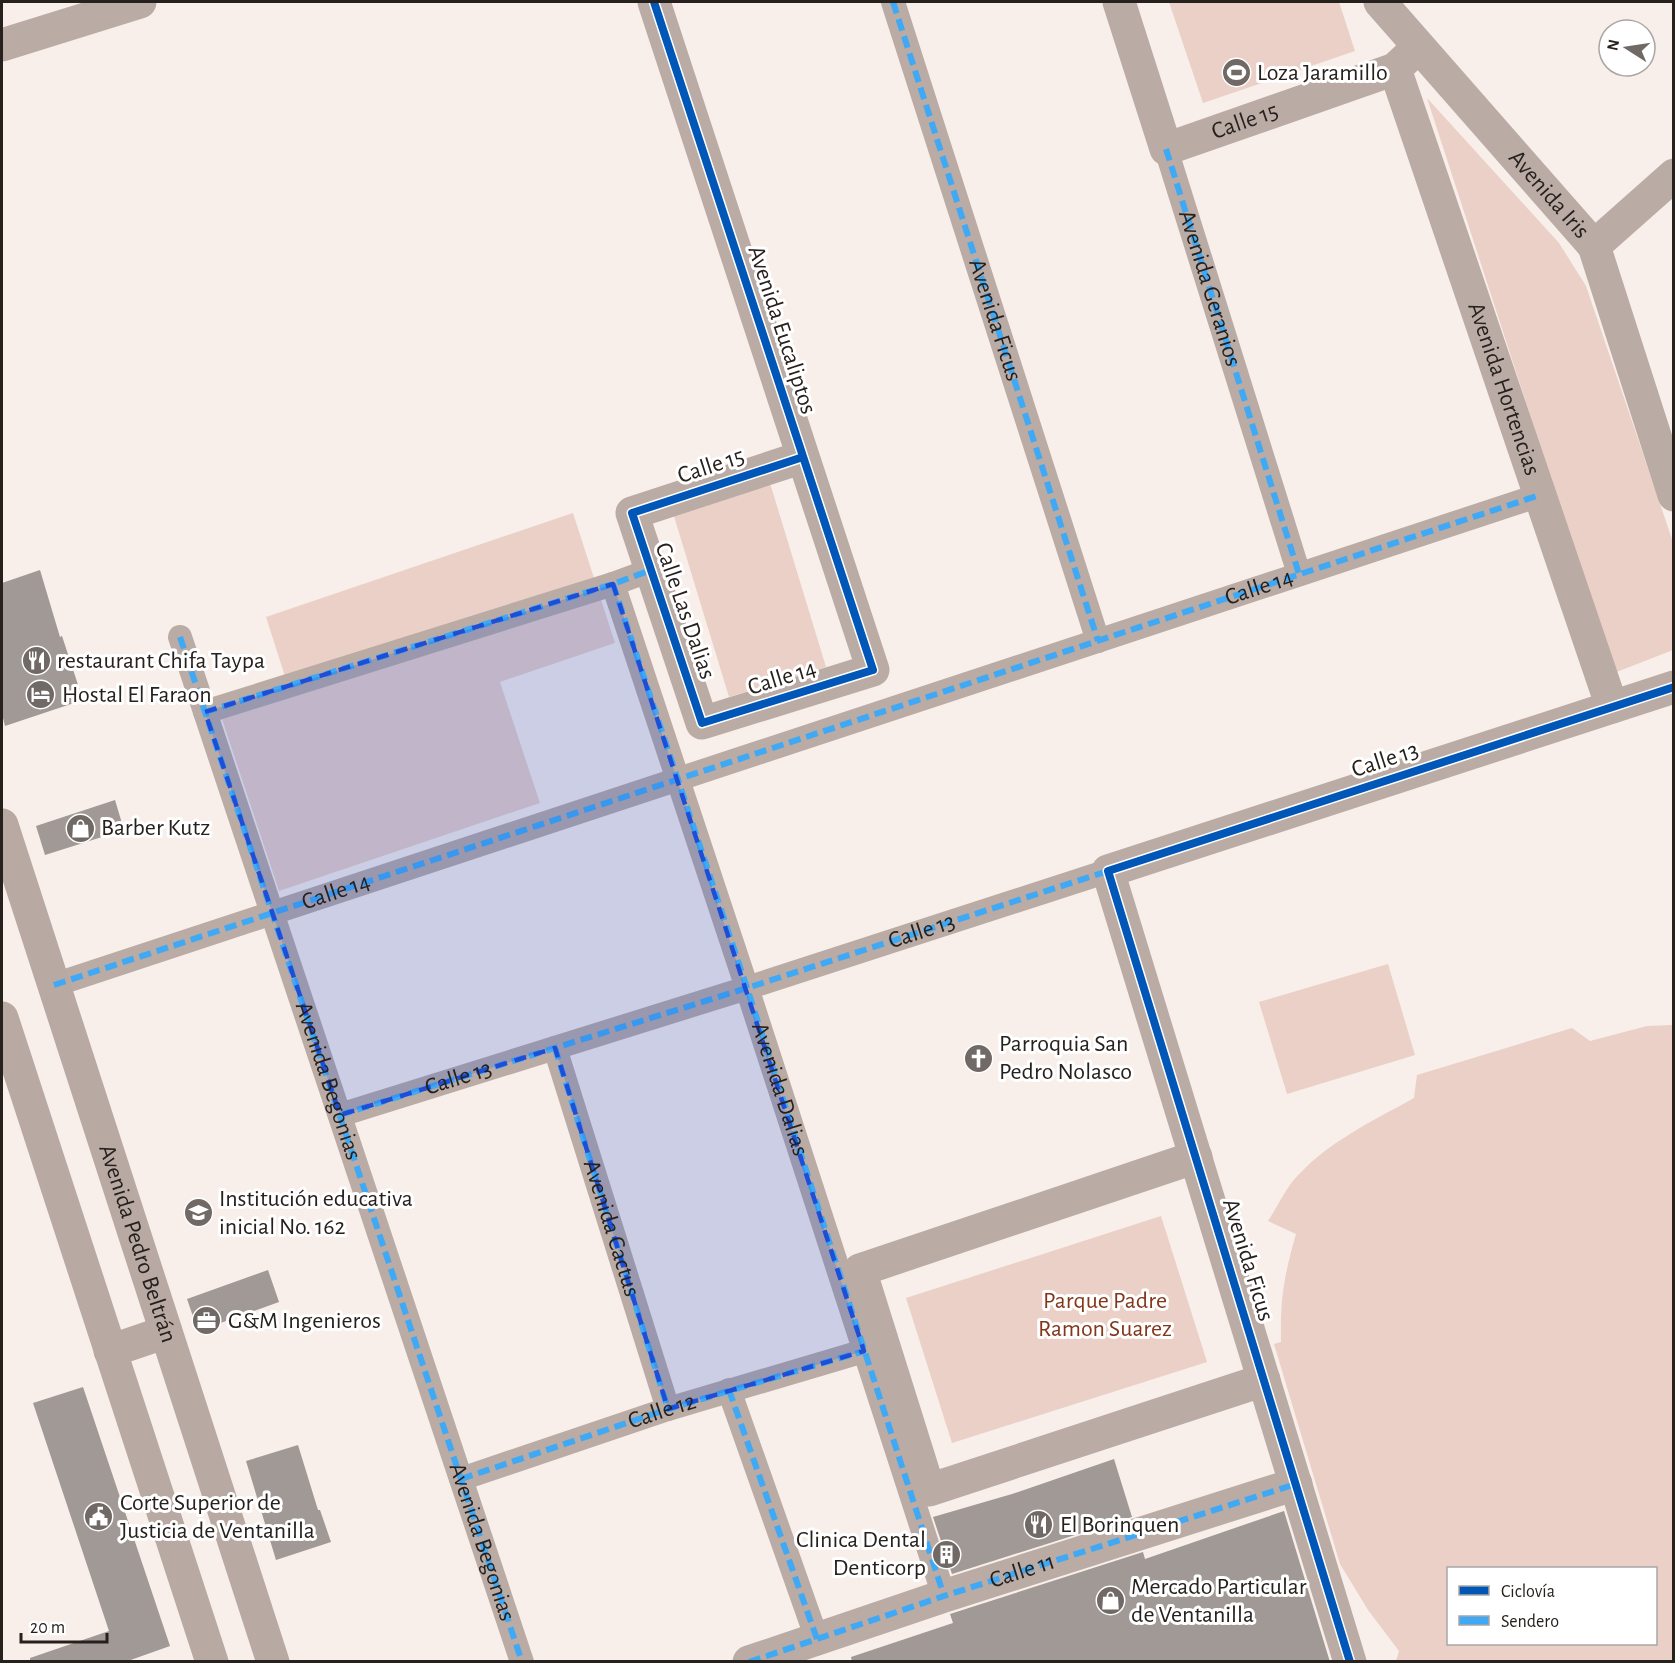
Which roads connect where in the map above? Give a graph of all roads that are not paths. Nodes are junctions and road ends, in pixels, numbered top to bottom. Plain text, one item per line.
1 (140, 2) edge
2 (654, 2) edge
3 (893, 2) edge
4 (1119, 2) edge
5 (1380, 2) edge
6 (2, 45) edge
7 (1419, 46) junction
8 (1395, 69) junction
9 (1166, 149) junction
10 (1674, 175) edge
11 (1594, 246) junction
12 (803, 457) junction
13 (1540, 495) junction
14 (1674, 495) edge
15 (632, 513) joint
16 (651, 570) junction
17 (1299, 574) junction
18 (613, 584) junction
19 (180, 637) dead end
20 (1098, 641) junction
21 (873, 670) joint
22 (1674, 687) edge
23 (1612, 707) junction
24 (205, 712) junction
25 (702, 723) joint
26 (678, 780) junction
27 (2, 825) edge
28 (1108, 871) junction
29 (272, 914) junction
30 (54, 986) junction
31 (747, 988) junction
32 (2, 1018) edge
33 (555, 1048) junction
34 (340, 1115) junction
35 (1196, 1157) junction
36 (166, 1332) junction
37 (110, 1351) junction
38 (864, 1352) junction
39 (1264, 1380) junction
40 (729, 1390) junction
41 (668, 1409) junction
42 (461, 1479) junction
43 (1296, 1484) junction
44 (944, 1596) junction
45 (818, 1639) junction
46 (212, 1662) edge
47 (273, 1662) edge
48 (522, 1662) edge
49 (749, 1662) edge
50 (1350, 1662) edge

1 - 6 street
2 - 12 street, Avenida Eucaliptos
3 - 20 street, Avenida Ficus
4 - 9 street, Avenida Geranios
5 - 7 street, Avenida Iris
7 - 8 street, Calle 15
7 - 11 street, Avenida Iris
8 - 9 street, Calle 15
8 - 13 street, Avenida Hortencias
9 - 17 street, Avenida Geranios
10 - 11 street
11 - 14 street, Avenida Iris
12 - 15 street, Calle 15
12 - 21 street, Avenida Eucaliptos
13 - 17 street, Calle 14
13 - 23 street, Avenida Hortencias
15 - 16 street, Calle Las Dalias
16 - 18 street
16 - 25 street, Calle Las Dalias
17 - 20 street, Calle 14
18 - 24 street
18 - 26 street, Avenida Dalias
19 - 24 street, Avenida Begonias
20 - 26 street, Calle 14
21 - 25 street, Calle 14
22 - 23 street, Calle 13
23 - 28 street, Calle 13
24 - 29 street, Avenida Begonias
26 - 29 street, Calle 14
26 - 31 street, Avenida Dalias
27 - 30 main road, Avenida Pedro Beltrán
28 - 31 street, Calle 13
28 - 35 street, Avenida Ficus
29 - 30 street, Calle 14
29 - 34 street, Avenida Begonias
30 - 36 main road, Avenida Pedro Beltrán
31 - 33 street, Calle 13
31 - 38 street, Avenida Dalias
32 - 37 main road
33 - 34 street, Calle 13
33 - 41 street, Avenida Cactus
34 - 42 street, Avenida Begonias
35 - 39 street, Avenida Ficus
35 - 39 street
36 - 37 main road
36 - 47 main road, Avenida Pedro Beltrán
37 - 46 main road
38 - 40 street, Calle 12
38 - 44 street, Avenida Dalias
39 - 43 street, Avenida Ficus
40 - 41 street, Calle 12
40 - 45 street
41 - 42 street, Calle 12
42 - 48 street, Avenida Begonias
43 - 44 street, Calle 11
43 - 50 street, Avenida Ficus
44 - 45 street, Calle 11
45 - 49 street, Calle 11

